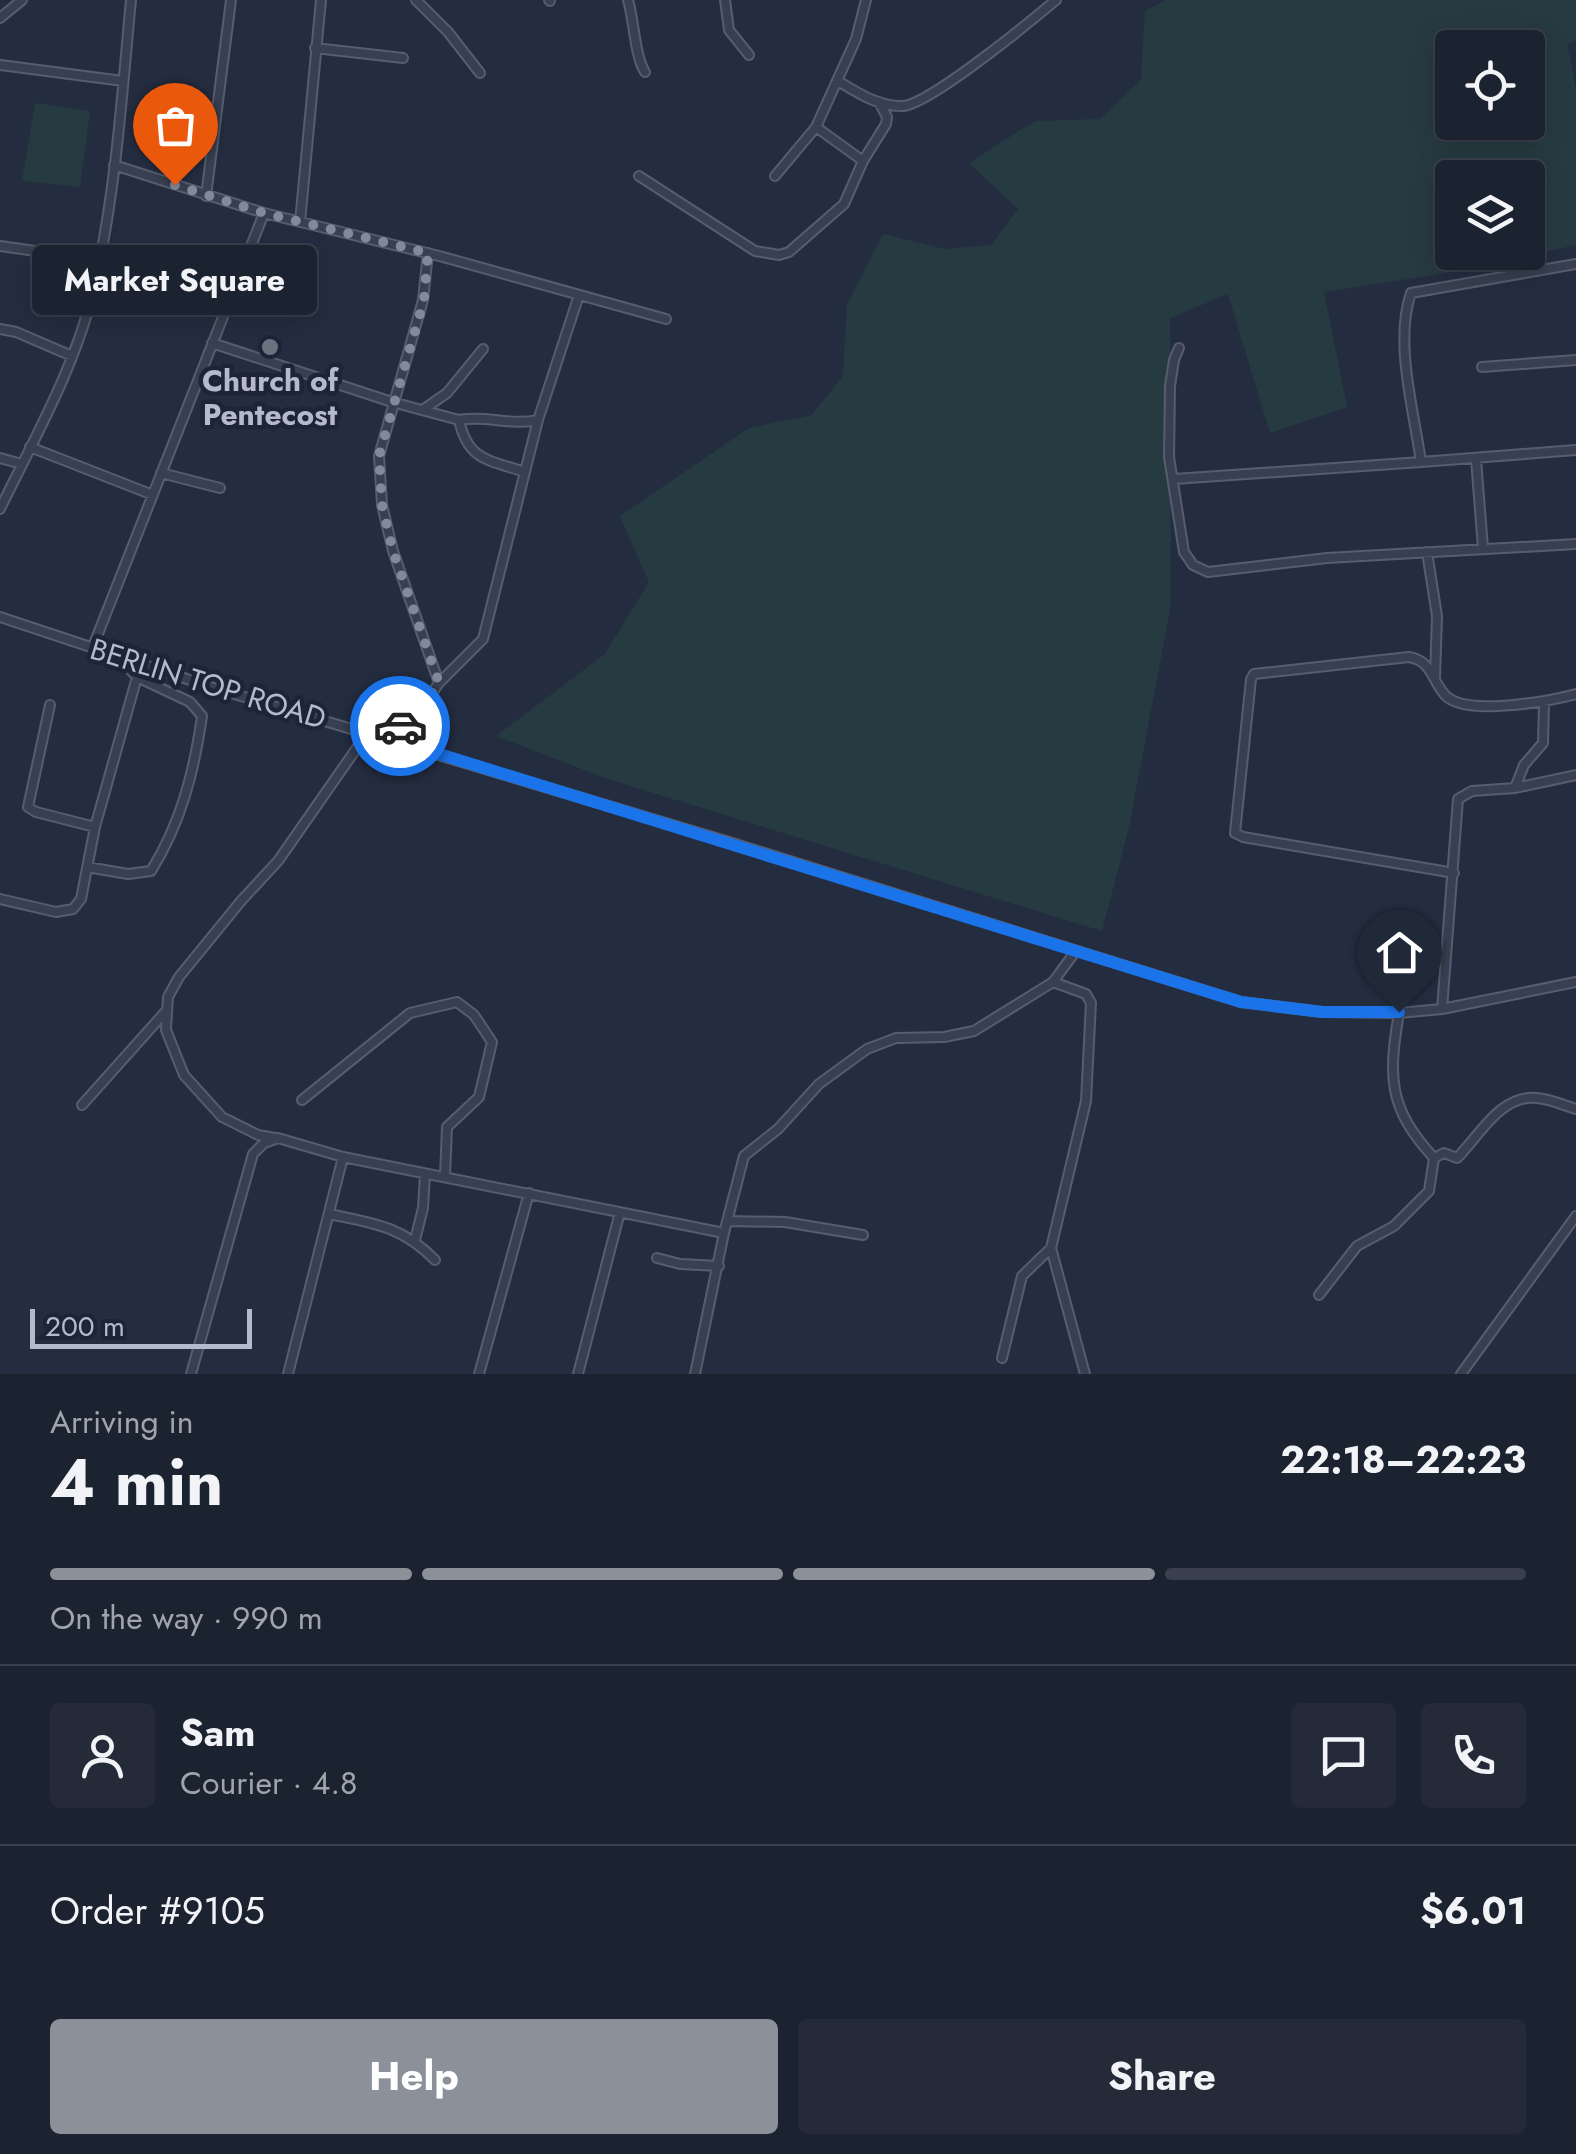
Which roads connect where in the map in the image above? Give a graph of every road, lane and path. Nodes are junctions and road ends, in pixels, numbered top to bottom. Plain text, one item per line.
1 (22, 0) edge
2 (131, 0) edge
3 (231, 0) edge
4 (322, 0) edge
5 (416, 0) edge
6 (628, 0) edge
7 (724, 0) edge
8 (866, 0) edge
9 (1056, 0) edge
10 (0, 18) edge
11 (315, 48) junction
12 (750, 55) dead end
13 (403, 58) dead end
14 (0, 65) edge
15 (645, 72) dead end
16 (480, 73) dead end
17 (123, 82) junction
18 (838, 82) junction
19 (878, 102) junction
20 (816, 127) junction
21 (862, 161) junction
22 (114, 165) junction
23 (639, 176) dead end
24 (775, 176) dead end
25 (206, 196) junction
26 (264, 213) junction
27 (300, 222) junction
28 (0, 246) edge
29 (428, 253) junction
30 (99, 260) junction
31 (1576, 264) edge
32 (579, 295) junction
33 (666, 318) dead end
34 (0, 330) edge
35 (212, 343) junction
36 (1179, 348) dead end
37 (483, 349) dead end
38 (72, 356) junction
39 (1576, 360) edge
40 (1482, 367) dead end
41 (392, 402) junction
42 (424, 410) junction
43 (459, 420) junction
44 (538, 420) junction
45 (30, 447) junction
46 (1576, 450) edge
47 (0, 458) edge
48 (1476, 459) junction
49 (1420, 462) junction
50 (22, 464) junction
51 (525, 472) junction
52 (161, 473) junction
53 (1174, 480) junction
54 (220, 488) dead end
55 (153, 495) junction
56 (0, 509) edge
57 (1576, 544) edge
58 (1483, 548) junction
59 (1427, 552) junction
60 (0, 617) edge
61 (92, 650) junction
62 (116, 656) junction
63 (137, 677) junction
64 (1435, 677) junction
65 (439, 683) junction
66 (1576, 694) edge
67 (1544, 702) junction
68 (50, 704) dead end
69 (368, 732) junction
70 (1576, 775) edge
71 (1515, 788) junction
72 (95, 827) junction
73 (87, 867) junction
74 (1454, 873) junction
75 (0, 899) edge
76 (1076, 952) junction
77 (1053, 982) junction
78 (1576, 982) edge
79 (1442, 1009) junction
80 (166, 1010) junction
81 (1399, 1012) junction
82 (302, 1100) dead end
83 (82, 1105) dead end
84 (1576, 1109) edge
85 (278, 1138) junction
86 (344, 1157) junction
87 (1434, 1158) junction
88 (425, 1174) junction
89 (445, 1176) junction
90 (529, 1193) junction
91 (620, 1212) junction
92 (329, 1214) junction
93 (1576, 1216) edge
94 (727, 1221) junction
95 (724, 1233) junction
96 (862, 1235) dead end
97 (415, 1240) junction
98 (1051, 1248) junction
99 (657, 1258) dead end
100 (435, 1260) dead end
101 (719, 1266) junction
102 (1319, 1295) dead end
103 (1002, 1358) dead end
104 (191, 1374) edge
105 (288, 1374) edge
106 (479, 1374) edge
107 (578, 1374) edge
108 (695, 1374) edge
109 (1085, 1374) edge
110 (1461, 1374) edge

1 - 10 street
2 - 17 street
3 - 25 street
4 - 11 street
5 - 16 street
6 - 15 street
7 - 12 street
8 - 18 street
9 - 19 street
11 - 13 street
11 - 27 street
14 - 17 street
17 - 22 street
18 - 19 street
18 - 20 street
19 - 21 street
20 - 21 street
20 - 24 street
21 - 23 street
22 - 25 street
22 - 30 street
25 - 26 street
26 - 27 street
26 - 35 street
27 - 29 street
28 - 30 street
29 - 32 street
29 - 41 street
30 - 38 street
31 - 49 street
32 - 33 street
32 - 44 street
34 - 38 street
35 - 41 street
35 - 52 street
36 - 53 street
37 - 42 street
38 - 45 street
39 - 40 street
41 - 42 street
41 - 65 street
42 - 43 street
43 - 44 street
43 - 51 street
44 - 51 street
45 - 50 street
45 - 55 street
46 - 48 street
47 - 50 street
48 - 49 street
48 - 58 street
49 - 53 street
50 - 56 street
51 - 65 street
52 - 54 street
52 - 55 street
53 - 59 street
55 - 61 street
57 - 58 street
58 - 59 street
59 - 64 street
60 - 61 street, BERLIN TOP ROAD
61 - 62 street, BERLIN TOP ROAD
62 - 63 street
62 - 69 street, BERLIN TOP ROAD
63 - 72 street
63 - 73 street
64 - 67 street
64 - 74 street
65 - 69 street
66 - 67 street
67 - 71 street
68 - 72 street
69 - 76 street, BERLIN TOP ROAD
69 - 80 street
70 - 71 street
71 - 74 street
72 - 73 street
73 - 75 street
74 - 79 street
76 - 77 street
76 - 81 street, BERLIN TOP ROAD
77 - 94 street
77 - 98 street
78 - 79 street, BERLIN TOP ROAD
79 - 81 street, BERLIN TOP ROAD
80 - 83 street
80 - 85 street
81 - 87 street
82 - 89 street
84 - 87 street
85 - 86 street
85 - 104 street
86 - 88 street
86 - 92 street
87 - 102 street
88 - 89 street
88 - 97 street
89 - 90 street
90 - 91 street
90 - 106 street
91 - 95 street
91 - 107 street
92 - 97 street
92 - 105 street
93 - 110 street
94 - 95 street
94 - 96 street
95 - 101 street
97 - 100 street
98 - 103 street
98 - 109 street
99 - 101 street
101 - 108 street

